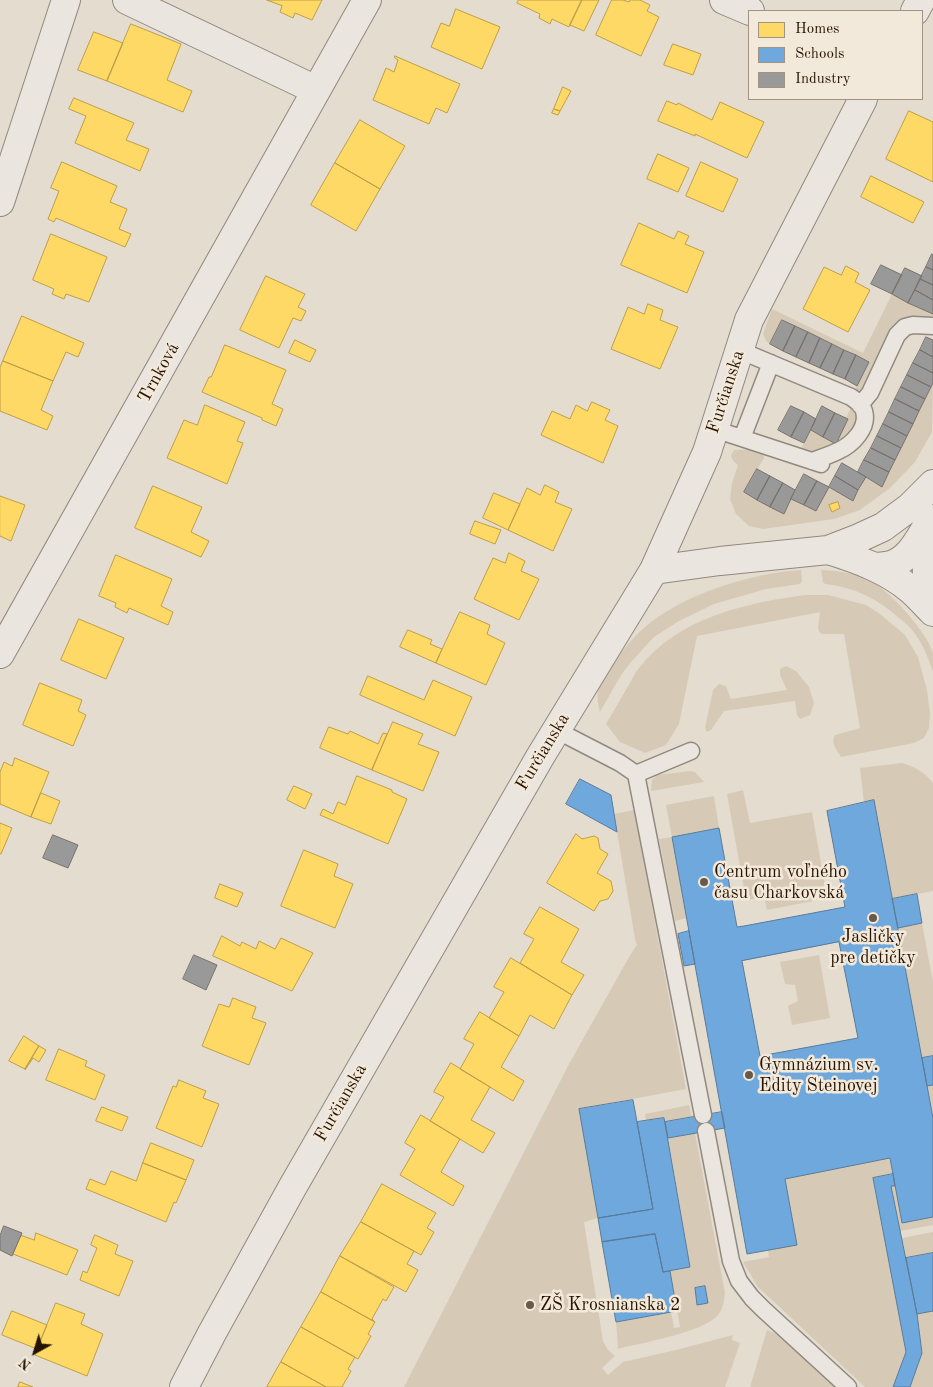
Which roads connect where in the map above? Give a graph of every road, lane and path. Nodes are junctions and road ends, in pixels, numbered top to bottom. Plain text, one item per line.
1 (66, 0) edge
2 (127, 0) edge
3 (367, 0) edge
4 (724, 0) edge
5 (748, 10) edge
6 (316, 90) junction
7 (862, 100) edge
8 (0, 202) edge
9 (933, 326) edge
10 (740, 350) junction
11 (771, 363) junction
12 (860, 404) junction
13 (714, 429) junction
14 (742, 438) junction
15 (933, 484) edge
16 (933, 517) edge
17 (875, 530) junction
18 (912, 548) junction
19 (828, 550) junction
20 (875, 567) junction
21 (654, 570) junction
22 (930, 591) edge
23 (933, 612) edge
24 (0, 654) edge
25 (556, 730) junction
26 (691, 751) dead end
27 (636, 774) junction
28 (184, 1387) edge
29 (848, 1387) edge

1 - 8 street
2 - 6 street
3 - 6 street, Trnková
4 - 5 street
6 - 24 street, Trnková
7 - 10 street, Furčianska
9 - 12 lane
10 - 11 lane
10 - 13 street, Furčianska
11 - 12 lane
11 - 14 lane
12 - 14 lane
13 - 14 lane
13 - 21 street, Furčianska
15 - 17 street
16 - 18 street
16 - 22 street
17 - 18 street
17 - 19 street
18 - 20 street
18 - 22 street
19 - 20 street
19 - 21 street
20 - 23 street
21 - 25 street, Furčianska
25 - 27 lane
25 - 28 street, Furčianska
26 - 27 lane
27 - 29 lane

